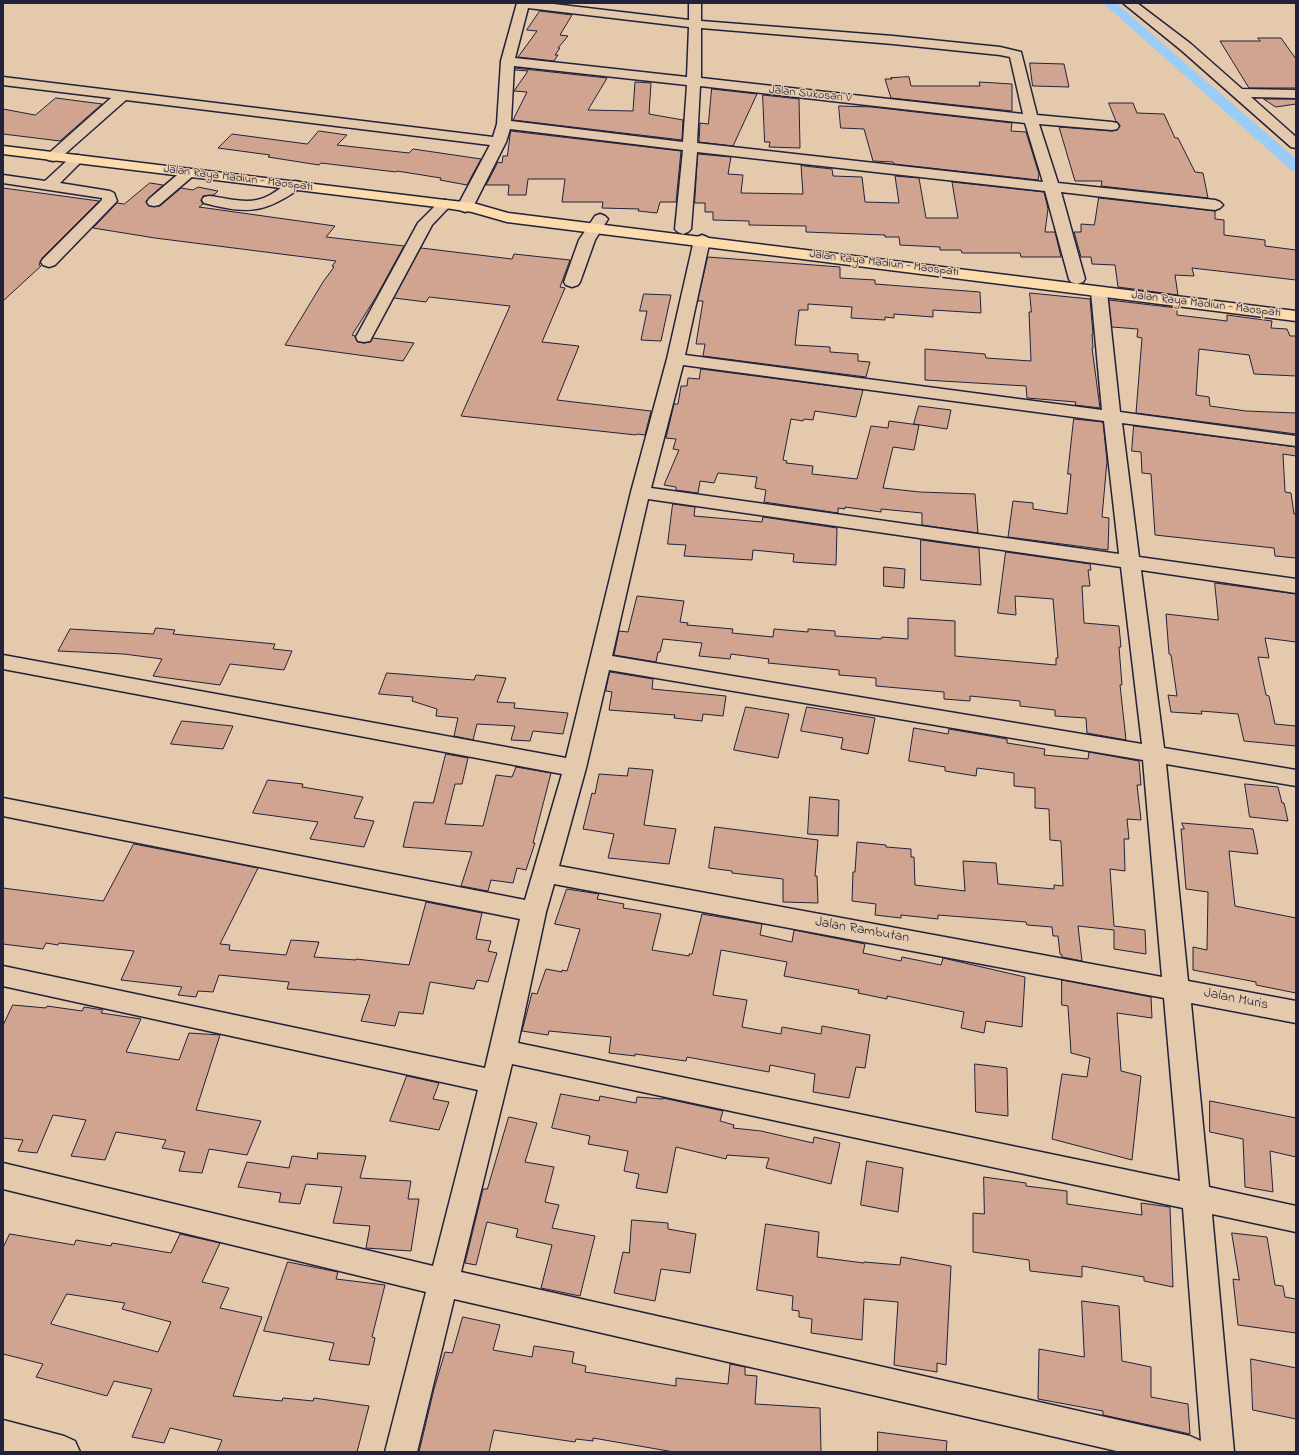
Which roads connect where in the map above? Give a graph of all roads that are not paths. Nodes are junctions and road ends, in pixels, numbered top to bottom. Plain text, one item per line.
1 (695, 3) edge
2 (1129, 3) edge
3 (522, 4) edge
4 (695, 24) junction
5 (508, 61) junction
6 (3, 81) edge
7 (695, 82) junction
8 (1239, 93) junction
9 (1296, 94) edge
10 (121, 97) junction
11 (1031, 119) junction
12 (504, 124) junction
13 (1112, 126) dead end
14 (499, 142) junction
15 (1296, 144) edge
16 (691, 148) junction
17 (5, 153) edge
18 (54, 157) junction
19 (77, 160) junction
20 (188, 173) junction
21 (3, 179) edge
22 (49, 185) junction
23 (295, 185) junction
24 (1052, 188) junction
25 (209, 200) dead end
26 (154, 202) dead end
27 (445, 204) junction
28 (1215, 205) dead end
29 (469, 208) junction
30 (596, 223) junction
31 (693, 235) junction
32 (49, 262) dead end
33 (948, 268) junction
34 (1077, 279) junction
35 (572, 282) dead end
36 (1098, 292) junction
37 (1296, 306) edge
38 (1296, 316) edge
39 (364, 337) dead end
40 (676, 359) junction
41 (1112, 417) junction
42 (1296, 441) edge
43 (640, 492) junction
44 (1129, 562) junction
45 (1296, 586) edge
46 (601, 661) junction
47 (3, 662) edge
48 (1154, 753) junction
49 (575, 768) junction
50 (1296, 778) edge
51 (3, 807) edge
52 (546, 873) junction
53 (534, 912) junction
54 (3, 976) edge
55 (1177, 989) junction
56 (1296, 1012) edge
57 (503, 1051) junction
58 (494, 1082) junction
59 (3, 1176) edge
60 (1196, 1197) junction
61 (1296, 1219) edge
62 (443, 1282) junction
63 (3, 1436) edge
64 (64, 1452) edge
65 (401, 1452) edge
66 (1190, 1452) edge
67 (1218, 1452) edge

1 - 4 street
2 - 8 street
3 - 4 street
3 - 5 street
4 - 7 street
4 - 11 street
5 - 7 street, Jalan Sukosari V
5 - 12 street
6 - 10 street
7 - 11 street, Jalan Sukosari V
7 - 16 street
8 - 9 street
8 - 15 street
10 - 14 street
10 - 18 street
11 - 13 street, Jalan Sukosari V
11 - 24 street
12 - 14 street
12 - 16 street
14 - 29 street
16 - 24 street
16 - 31 street
17 - 18 highway, Jalan Raya Madiun - Maospati
18 - 19 highway, Jalan Raya Madiun - Maospati
19 - 20 highway, Jalan Raya Madiun - Maospati
19 - 22 street
20 - 23 highway, Jalan Raya Madiun - Maospati
20 - 26 street
21 - 22 street
22 - 32 street
23 - 25 street
23 - 27 highway, Jalan Raya Madiun - Maospati
24 - 28 street
24 - 34 street
27 - 29 highway, Jalan Raya Madiun - Maospati
27 - 39 street
29 - 30 highway, Jalan Raya Madiun - Maospati
30 - 31 highway, Jalan Raya Madiun - Maospati
30 - 31 highway, Jalan Raya Madiun - Maospati
30 - 35 street
31 - 33 highway, Jalan Raya Madiun - Maospati
31 - 33 highway, Jalan Raya Madiun - Maospati
31 - 40 street
33 - 34 highway, Jalan Raya Madiun - Maospati
33 - 36 highway, Jalan Raya Madiun - Maospati
34 - 37 highway, Jalan Raya Madiun - Maospati
36 - 38 highway, Jalan Raya Madiun - Maospati
36 - 41 street
40 - 41 street
40 - 43 street
41 - 42 street
41 - 44 street
43 - 44 street
43 - 46 street
44 - 45 street
44 - 48 street
46 - 48 street
46 - 49 street
47 - 49 street
48 - 50 street
48 - 55 street
49 - 52 street
51 - 53 street
52 - 53 street
52 - 55 street, Jalan Rambutan
53 - 57 street
54 - 58 street
55 - 56 street, Jalan Muris
55 - 60 street
57 - 58 street
57 - 60 street
58 - 62 street
59 - 62 street
60 - 61 street
60 - 67 street
62 - 65 street
62 - 66 street
63 - 64 street

